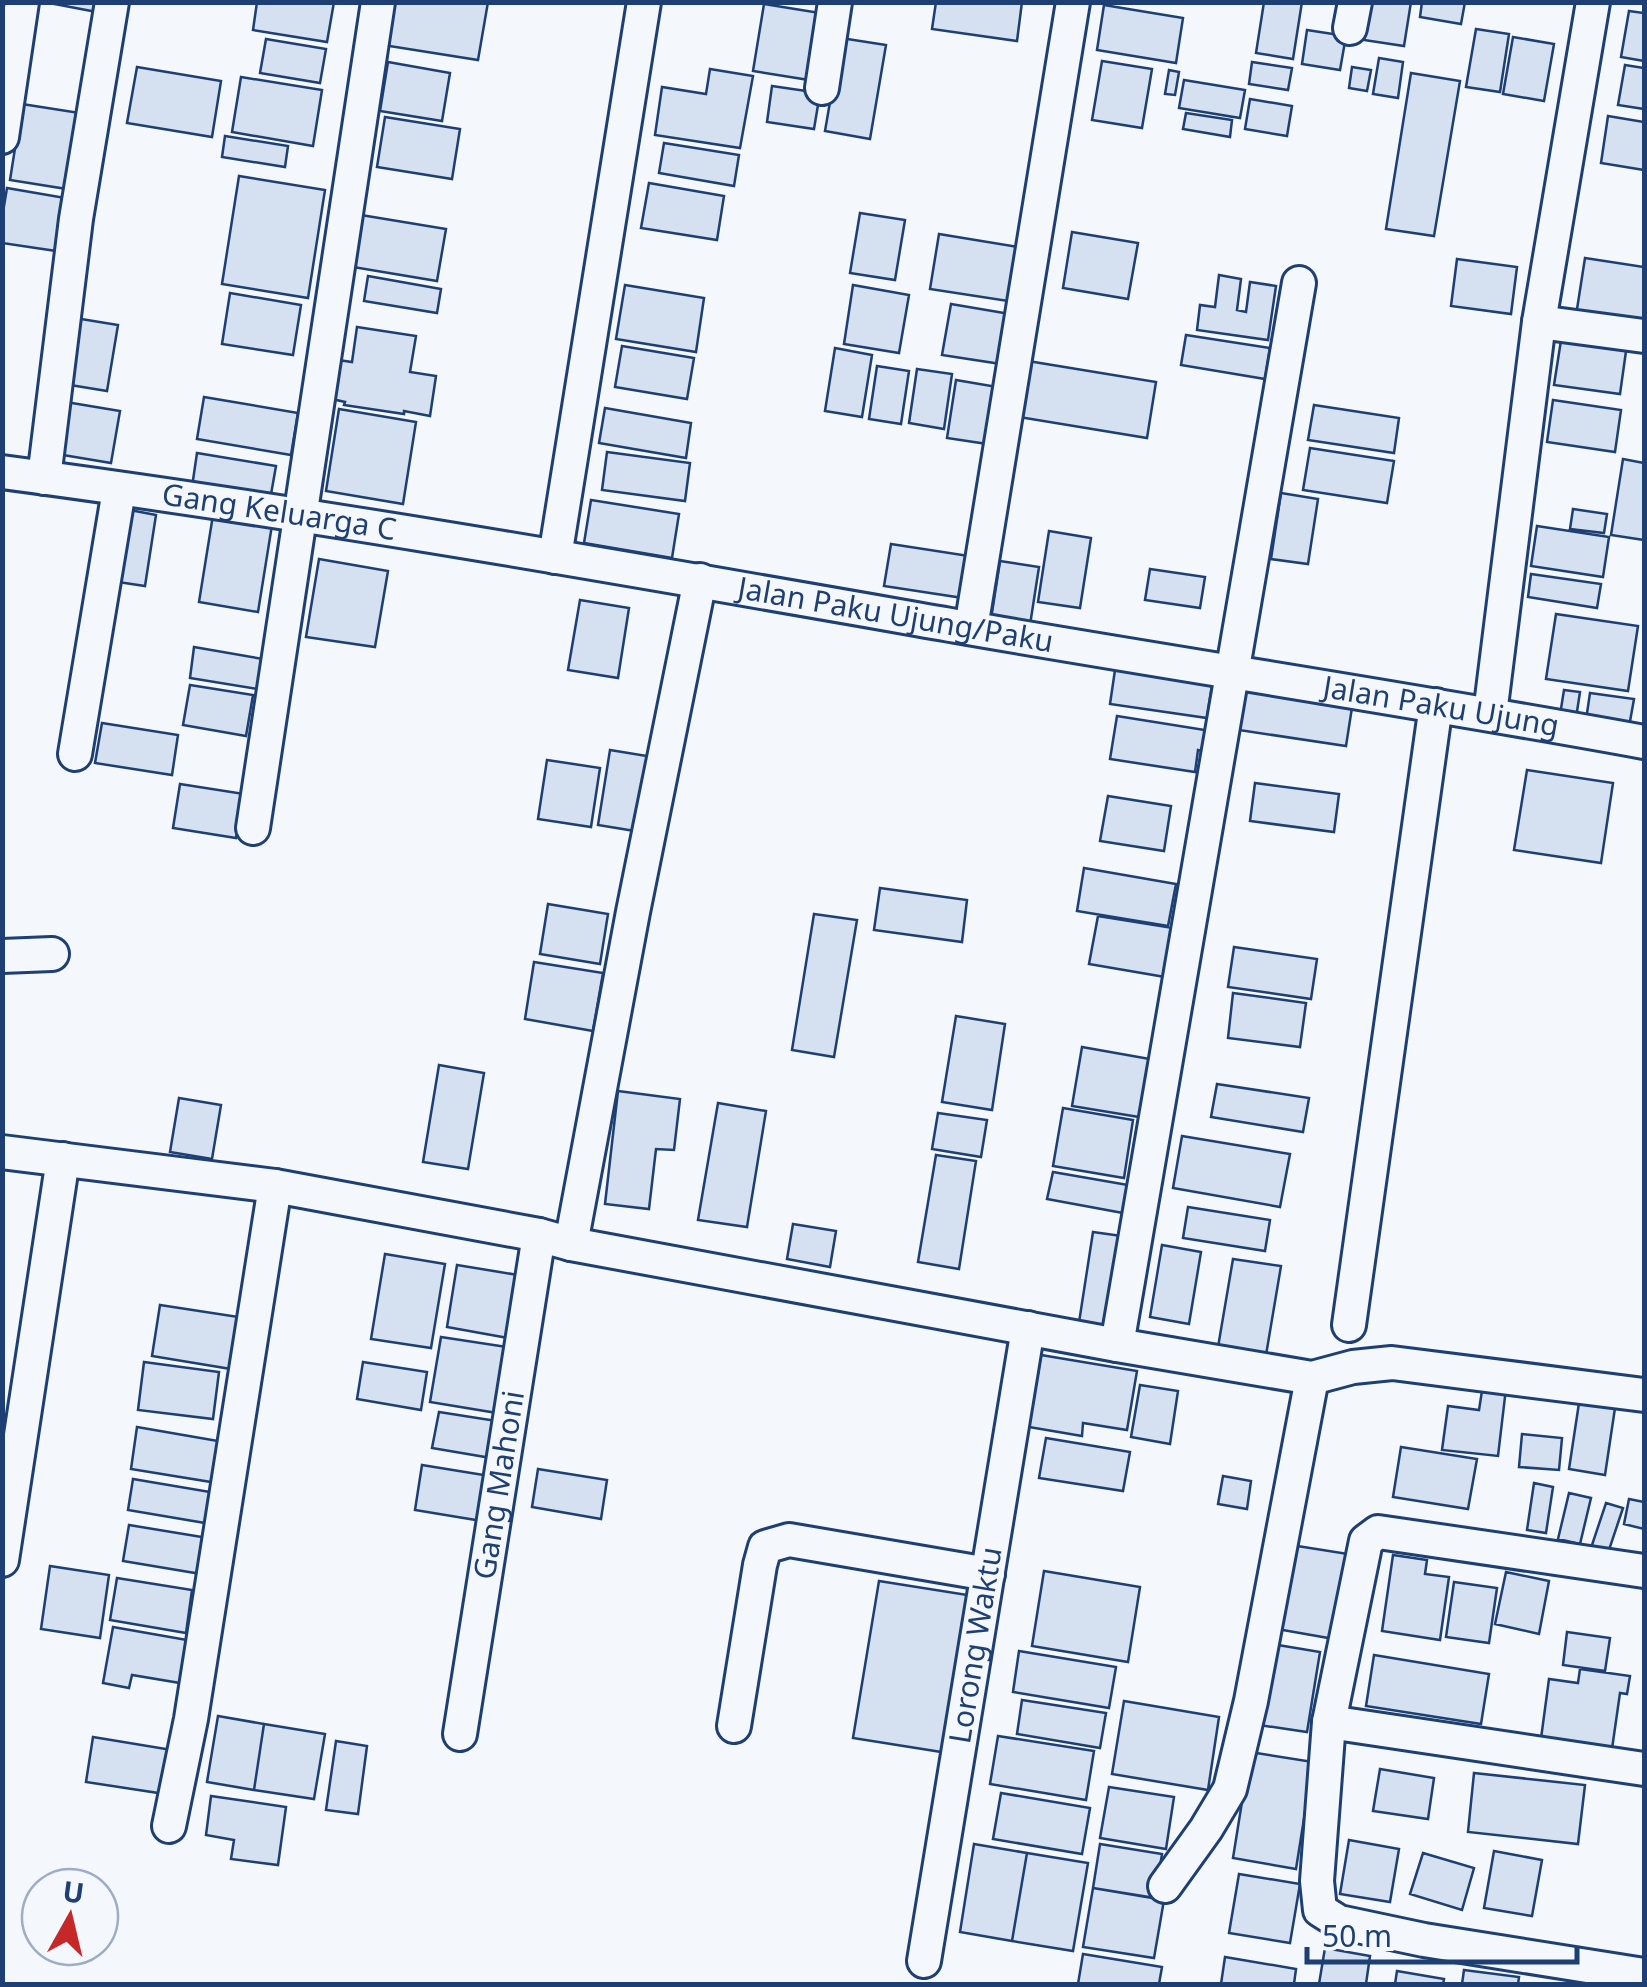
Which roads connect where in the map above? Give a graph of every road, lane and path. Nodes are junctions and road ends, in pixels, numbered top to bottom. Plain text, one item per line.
1 (22, 2) edge
2 (112, 2) edge
3 (378, 2) edge
4 (644, 2) edge
5 (836, 2) edge
6 (1073, 2) edge
7 (1593, 2) edge
8 (822, 88) dead end
9 (2, 136) edge
10 (1299, 283) dead end
11 (1540, 322) junction
12 (1644, 336) edge
13 (2, 472) edge
14 (44, 478) junction
15 (119, 490) junction
16 (300, 516) junction
17 (555, 558) junction
18 (700, 580) junction
19 (971, 628) junction
20 (1234, 672) junction
21 (1436, 705) junction
22 (1490, 714) junction
23 (1644, 742) edge
24 (74, 754) dead end
25 (253, 828) dead end
26 (52, 954) dead end
27 (2, 956) edge
28 (2, 1152) edge
29 (63, 1159) junction
30 (274, 1186) junction
31 (555, 1239) junction
32 (1349, 1325) dead end
33 (1028, 1328) junction
34 (1117, 1345) junction
35 (1312, 1378) junction
36 (1644, 1395) edge
37 (2, 1560) edge
38 (1644, 1570) edge
39 (988, 1574) junction
40 (1329, 1722) junction
41 (734, 1726) dead end
42 (460, 1734) dead end
43 (1644, 1768) edge
44 (170, 1826) dead end
45 (1165, 1886) dead end
46 (924, 1960) dead end
47 (1644, 1974) edge

1 - 9 street
2 - 14 street
3 - 16 street
4 - 17 street
5 - 8 street
6 - 19 street
7 - 11 street
10 - 20 street
11 - 12 street
11 - 22 street
13 - 14 street, Gang Keluarga C
14 - 15 street, Gang Keluarga C
15 - 16 street, Gang Keluarga C
15 - 24 street
16 - 17 street, Gang Keluarga C
16 - 25 street
17 - 18 street, Jalan Paku Ujung/Paku
18 - 19 street, Jalan Paku Ujung/Paku
18 - 31 street, Gang Mahoni
19 - 20 street, Jalan Paku Ujung/Paku
20 - 21 street, Jalan Paku Ujung
20 - 34 street
21 - 22 street, Jalan Paku Ujung
21 - 32 street
22 - 23 street, Jalan Paku Ujung
26 - 27 street
28 - 29 street
29 - 30 street
29 - 37 street
30 - 31 street
30 - 44 street
31 - 33 street
31 - 42 street, Gang Mahoni
33 - 34 street
33 - 39 street, Lorong Waktu
34 - 35 street
35 - 36 street
35 - 45 street
38 - 40 street
39 - 41 street
39 - 46 street, Lorong Waktu
40 - 43 street
40 - 47 street

